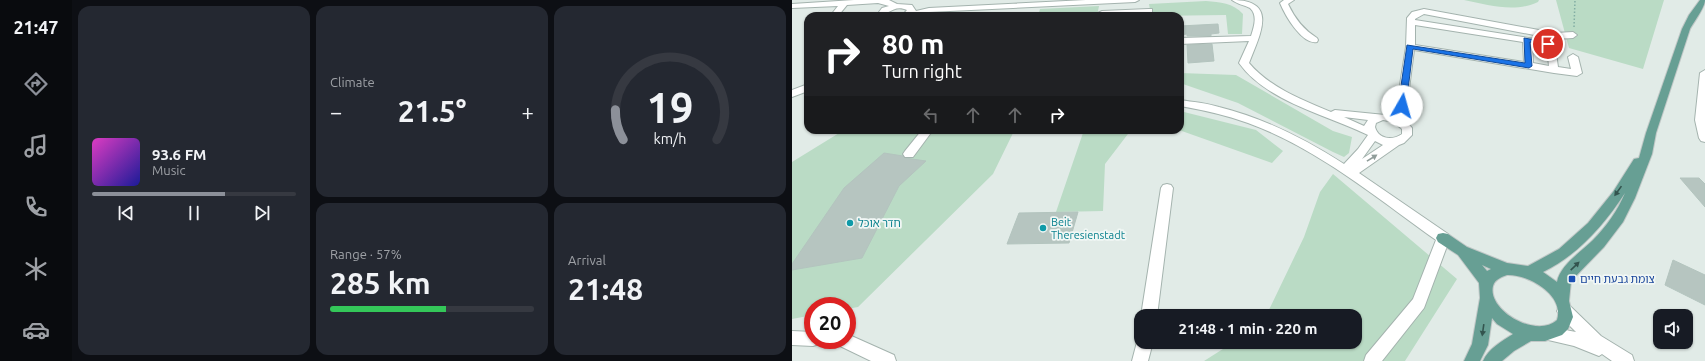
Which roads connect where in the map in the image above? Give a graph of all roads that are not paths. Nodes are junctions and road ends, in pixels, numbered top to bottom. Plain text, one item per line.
1 (904, 0) edge
2 (1134, 0) edge
3 (1236, 0) edge
4 (1290, 0) edge
5 (1704, 0) edge
6 (878, 1) edge
7 (845, 3) junction
8 (994, 4) edge
9 (792, 6) edge
10 (891, 7) junction
11 (908, 9) edge
12 (1150, 11) dead end
13 (837, 12) edge
14 (883, 12) edge
15 (1134, 12) joint
16 (1411, 22) junction
17 (1573, 35) road end
18 (1255, 38) junction
19 (1314, 40) dead end
20 (1527, 40) junction
21 (1184, 42) edge
22 (1410, 47) junction
23 (1573, 57) dead end
24 (1529, 66) junction
25 (1554, 70) junction
26 (1705, 73) edge
27 (804, 89) edge
28 (792, 94) edge
29 (1184, 100) edge
30 (1184, 104) edge
31 (1200, 106) junction
32 (1324, 112) junction
33 (1378, 118) junction
34 (1400, 121) junction
35 (925, 134) edge
36 (1372, 134) junction
37 (1651, 134) junction
38 (1705, 138) edge
39 (1395, 142) junction
40 (908, 154) dead end
41 (1347, 172) junction
42 (1167, 188) dead end
43 (1442, 238) junction
44 (1462, 251) junction
45 (1506, 269) junction
46 (1529, 272) junction
47 (1487, 290) junction
48 (1564, 306) junction
49 (1150, 309) edge
50 (1528, 334) junction
51 (1549, 334) junction
52 (792, 338) edge
53 (804, 339) edge
54 (856, 346) edge
55 (1143, 349) edge
56 (1621, 358) edge
57 (888, 361) edge
58 (1140, 361) edge
59 (1372, 361) edge
60 (1472, 361) edge
61 (1491, 361) edge

1 - 10 street
2 - 8 street
2 - 15 street
3 - 18 street
4 - 19 street
5 - 37 main road
6 - 7 street
6 - 10 street
7 - 9 street
7 - 13 street
8 - 11 street
10 - 11 street
10 - 14 street
12 - 15 street
16 - 17 street
16 - 20 street
16 - 22 street
18 - 21 street
18 - 32 street
20 - 24 street
20 - 25 street
22 - 24 street
22 - 34 street
23 - 25 street
24 - 25 street
26 - 38 street
27 - 28 street
29 - 31 street
30 - 31 street
31 - 41 street
32 - 33 street
32 - 36 street
33 - 34 street
33 - 36 street
34 - 39 street
35 - 40 street
36 - 39 street
36 - 41 street
37 -> 46 main road
48 -> 37 main road
41 -> 39 street
41 - 43 street
42 - 49 street
43 - 44 main road
43 - 59 street
44 - 45 main road
44 - 47 main road
45 - 46 main road
45 - 47 main road
46 - 48 main road
47 - 50 main road
47 -> 60 main road
48 - 51 main road
48 - 56 street
50 - 51 main road
50 - 61 main road
51 - 56 street
52 - 53 street
54 - 57 street
55 - 58 street

